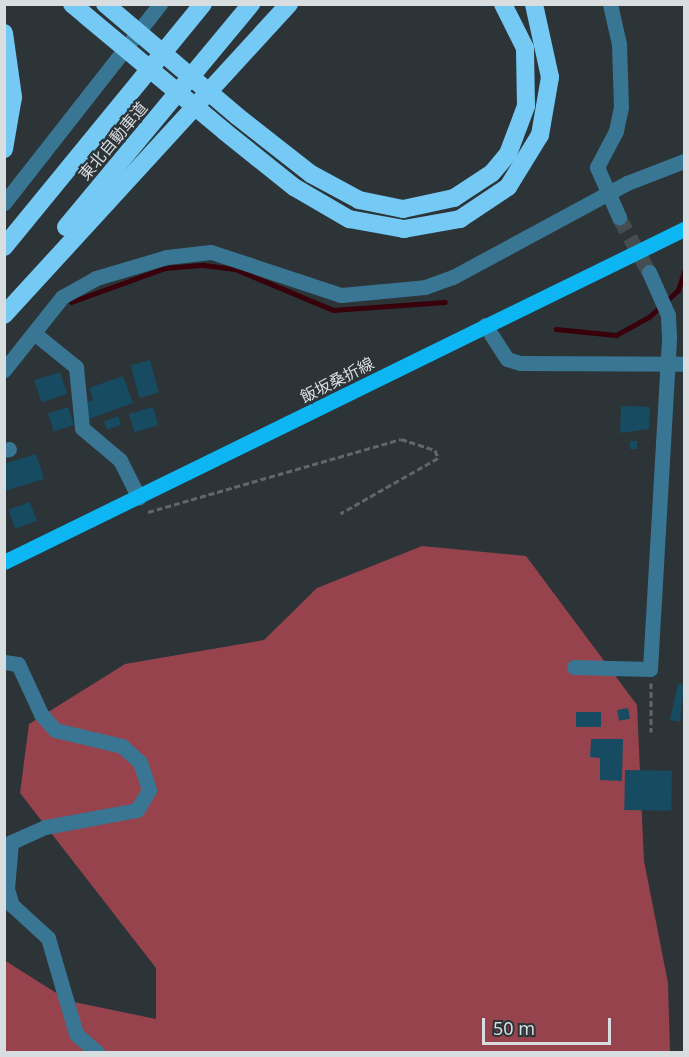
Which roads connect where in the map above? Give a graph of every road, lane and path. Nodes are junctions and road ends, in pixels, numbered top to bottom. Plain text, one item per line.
1 (105, 4) edge
2 (160, 4) edge
3 (203, 4) edge
4 (251, 4) edge
5 (289, 4) edge
6 (503, 4) edge
7 (534, 4) edge
8 (610, 4) edge
9 (79, 10) edge
10 (4, 33) edge
11 (4, 149) edge
12 (684, 161) edge
13 (608, 195) junction
14 (4, 203) edge
15 (619, 217) tunnel mouth
16 (684, 229) edge
17 (4, 248) edge
18 (649, 272) tunnel mouth
19 (4, 301) edge
20 (4, 315) edge
21 (485, 326) junction
22 (34, 333) junction
23 (684, 364) edge
24 (665, 367) junction
25 (4, 370) edge
26 (142, 505) junction
27 (341, 513) dead end
28 (4, 562) edge
29 (4, 662) edge
30 (574, 667) dead end
31 (650, 669) junction
32 (651, 732) dead end
33 (97, 1053) edge

1 - 6 highway, bridge
2 - 14 street
3 - 17 highway, 東北自動車道
4 - 19 highway, 東北自動車道
5 - 20 highway
7 - 9 highway, bridge
8 - 13 street
10 - 11 highway
12 - 13 street
13 - 15 street
13 - 22 street
16 - 21 main road, 飯坂桑折線
18 - 24 street
21 - 24 street
21 - 26 main road, 飯坂桑折線
22 - 25 street
22 - 26 street
23 - 24 street
24 - 31 street
26 - 27 path
26 - 28 main road, 飯坂桑折線
29 - 33 street
30 - 31 street
31 - 32 path

